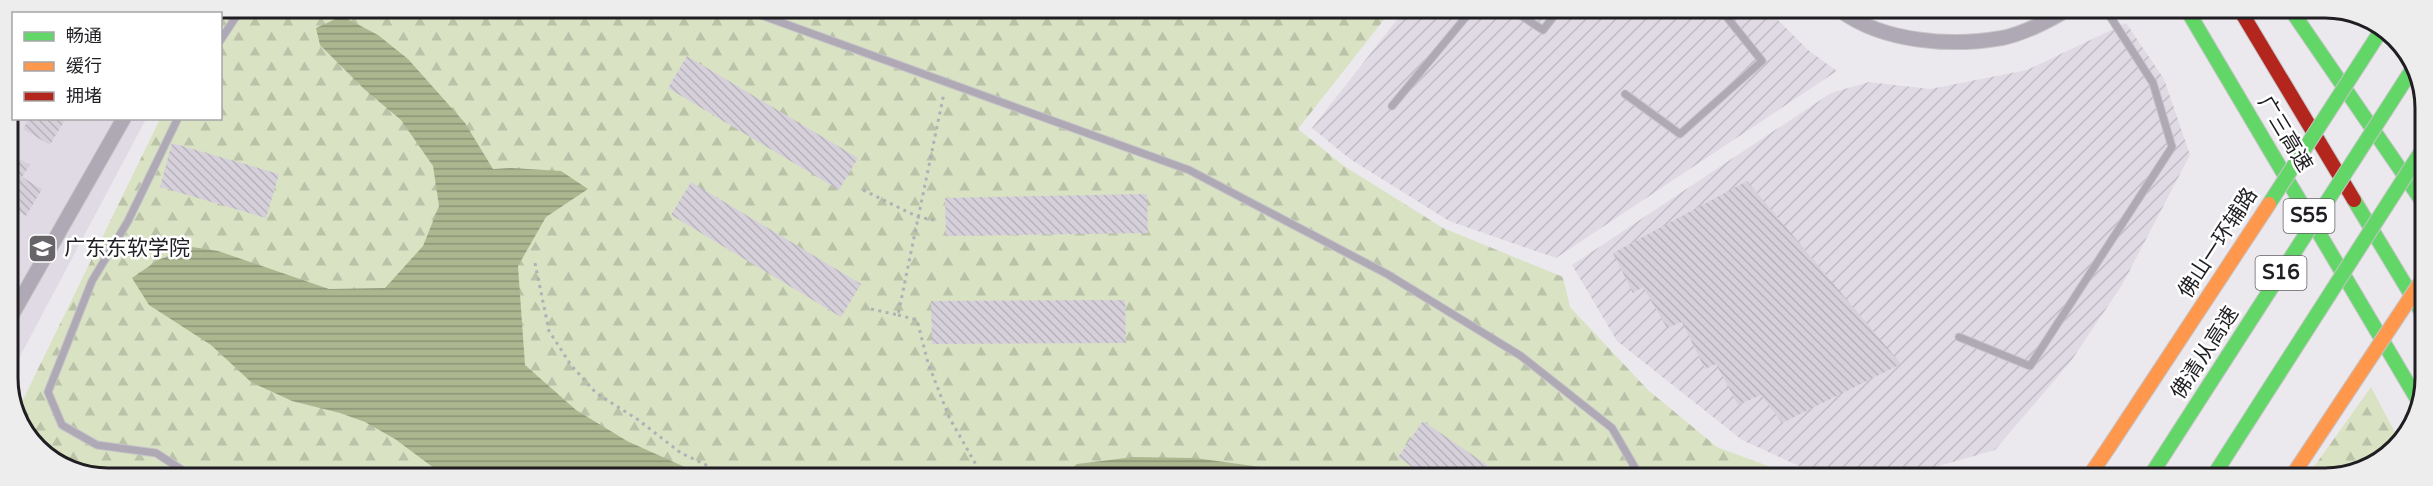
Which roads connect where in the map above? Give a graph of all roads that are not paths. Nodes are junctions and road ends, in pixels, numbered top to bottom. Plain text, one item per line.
1 (235, 18) edge
2 (768, 18) edge
3 (1465, 18) edge
4 (1525, 18) edge
5 (1552, 18) edge
6 (1728, 18) edge
7 (1851, 18) edge
8 (2051, 18) edge
9 (2111, 18) edge
10 (2192, 18) edge
11 (2245, 18) edge
12 (2297, 18) edge
13 (2378, 35) edge
14 (222, 38) edge
15 (2408, 75) edge
16 (1624, 94) dead end
17 (1392, 106) dead end
18 (123, 120) edge
19 (177, 120) edge
20 (2415, 161) edge
21 (2415, 191) edge
22 (2415, 291) edge
23 (2415, 301) edge
24 (18, 304) edge
25 (1959, 337) dead end
26 (2413, 393) edge
27 (179, 468) edge
28 (1635, 468) edge
29 (2095, 468) edge
30 (2155, 468) edge
31 (2218, 468) edge
32 (2298, 468) edge

1 - 14 lane
2 - 28 lane
3 - 17 lane
4 - 5 lane
6 - 16 lane
7 - 8 street
9 - 25 lane
10 - 26 main road, 广三高速 / S55
11 - 23 main road, 广三高速 / S55
12 - 21 main road
13 - 29 main road, 佛山一环辅路, bridge
15 - 30 main road, 佛清从高速 / S16, bridge
18 - 24 street
19 - 27 lane
20 - 31 main road, S16, bridge
22 - 32 main road, bridge

